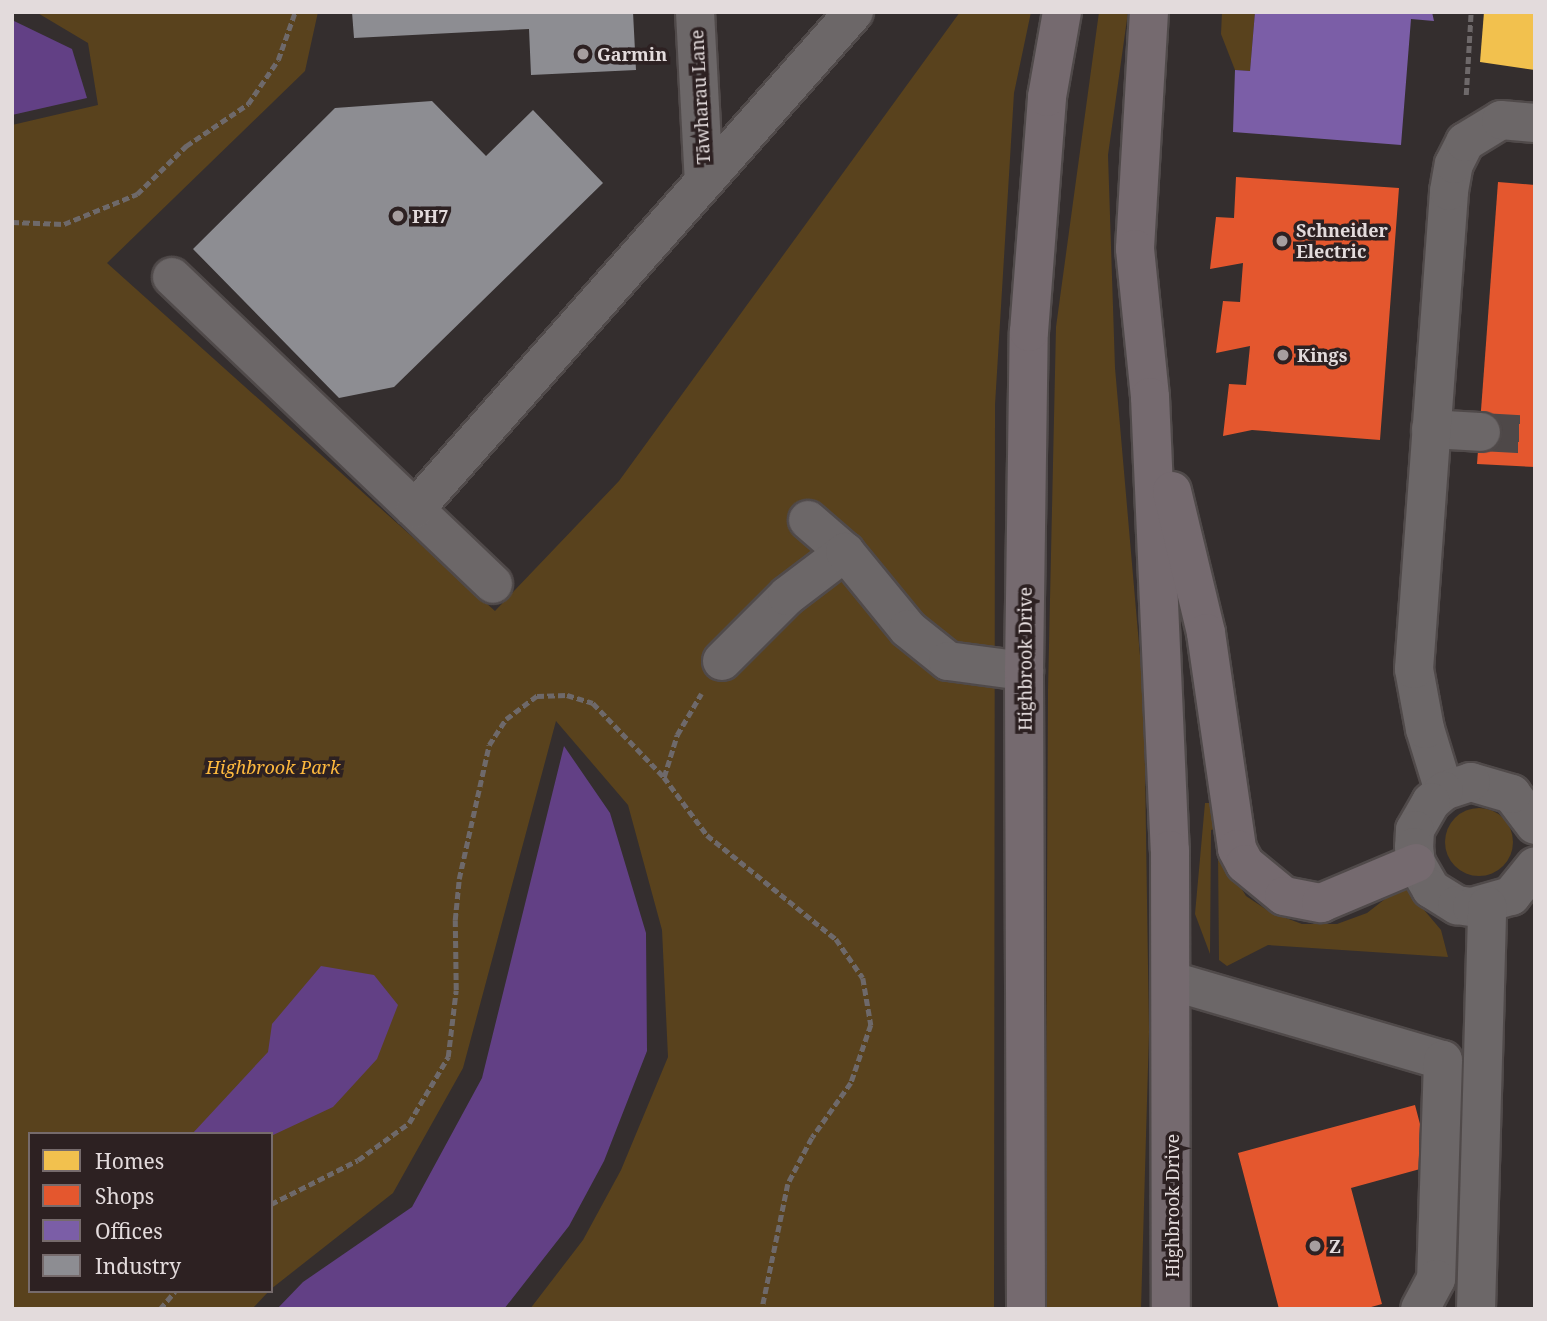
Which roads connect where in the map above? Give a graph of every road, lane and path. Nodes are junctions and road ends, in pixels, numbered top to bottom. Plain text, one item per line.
1 (295, 12) edge
2 (695, 12) edge
3 (854, 12) edge
4 (1062, 12) edge
5 (1149, 12) edge
6 (1471, 12) edge
7 (1467, 60) dead end
8 (1535, 123) edge
9 (704, 181) junction
10 (12, 222) edge
11 (172, 277) dead end
12 (1150, 397) junction
13 (1431, 429) junction
14 (1481, 432) tunnel mouth
15 (415, 509) junction
16 (808, 520) dead end
17 (845, 552) junction
18 (493, 584) dead end
19 (722, 661) joint
20 (1024, 671) junction
21 (664, 777) junction
22 (1444, 791) junction
23 (1534, 819) edge
24 (1416, 863) junction
25 (1535, 866) edge
26 (1487, 906) junction
27 (1171, 981) junction
28 (1443, 1060) junction
29 (1483, 1060) junction
30 (273, 1203) edge
31 (173, 1293) edge
32 (160, 1309) edge
33 (762, 1309) edge
34 (1026, 1309) edge
35 (1171, 1309) edge
36 (1420, 1309) edge
37 (1476, 1309) edge

1 - 10 path
2 - 9 street, Tāwharau Lane
3 - 9 street
4 - 20 main road, Highbrook Drive
5 - 12 main road, Highbrook Drive
6 - 7 path
8 - 13 street
9 - 15 street
11 - 15 street
12 - 24 main road
12 - 27 main road, Highbrook Drive
13 - 14 street
13 - 22 street
15 - 18 street
16 - 17 street
17 - 19 street
17 - 20 street
19 - 21 path
20 - 34 main road, Highbrook Drive
21 - 30 path
21 - 33 path
22 - 23 street
22 - 24 street
24 - 26 street
25 - 26 street
26 - 29 street
27 - 28 street
27 - 35 main road, Highbrook Drive
28 - 29 street
28 - 36 street
29 - 37 street
31 - 32 path

